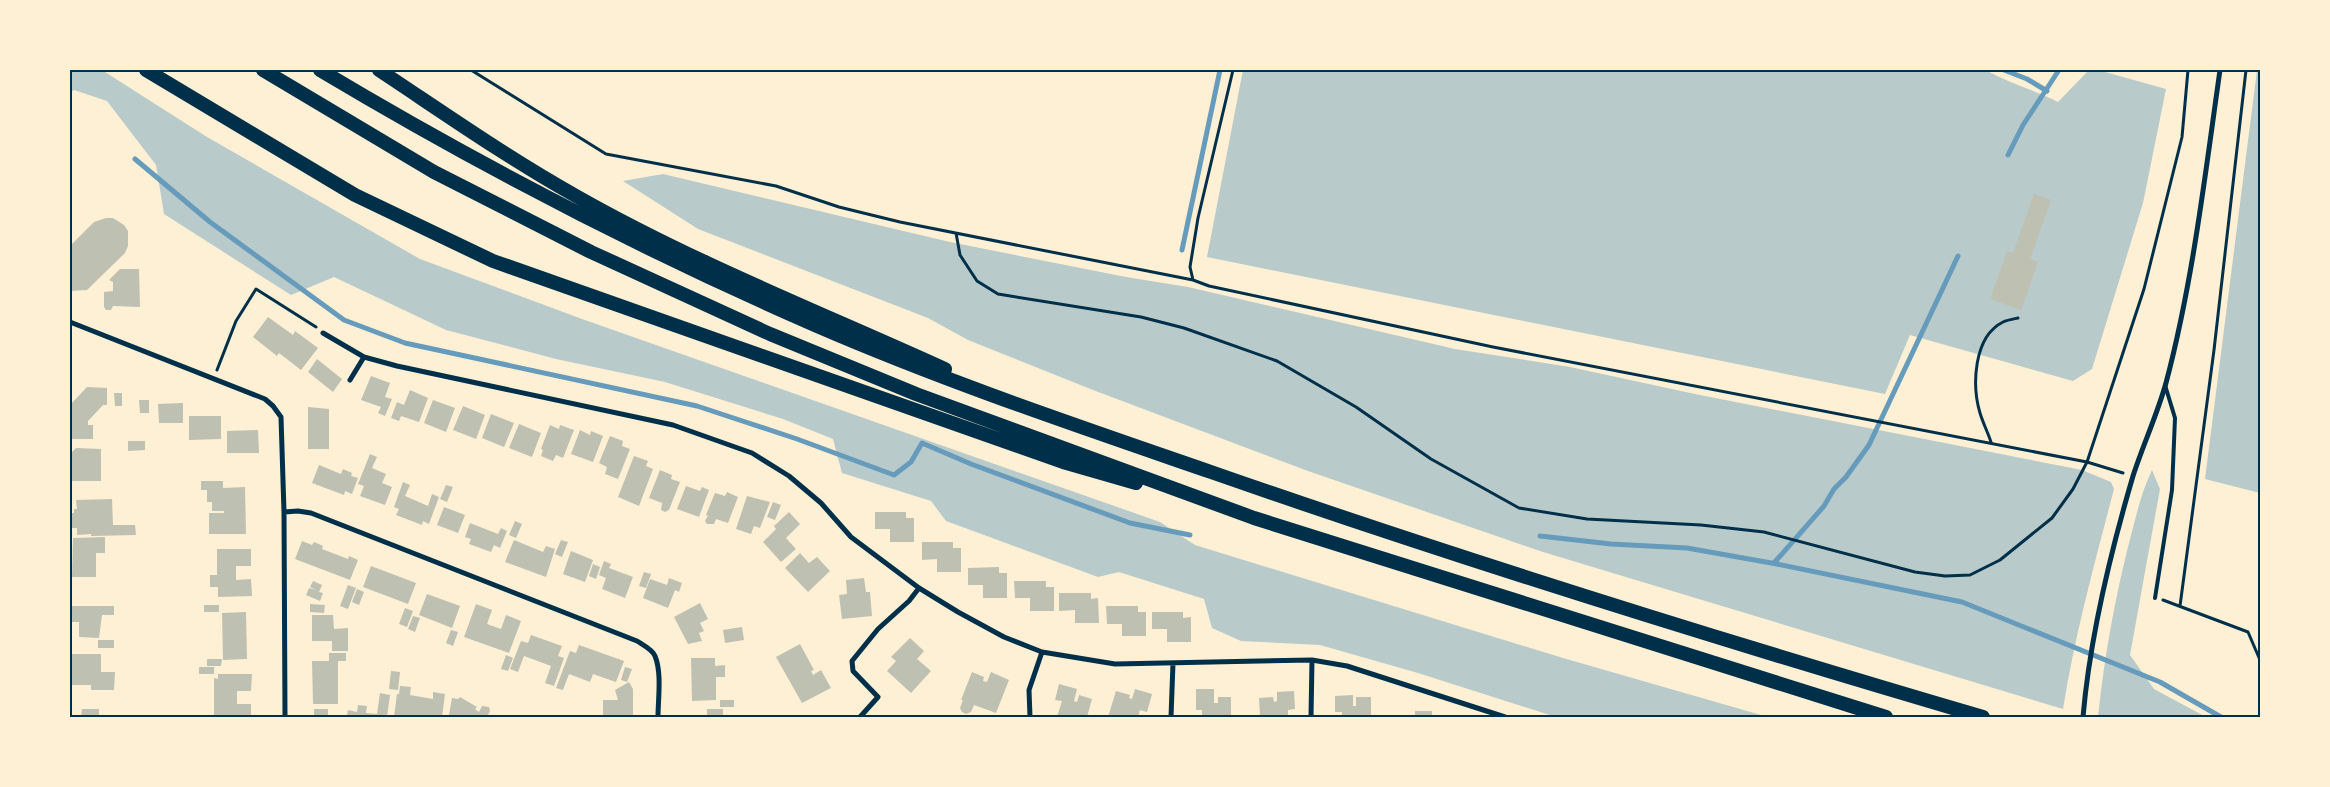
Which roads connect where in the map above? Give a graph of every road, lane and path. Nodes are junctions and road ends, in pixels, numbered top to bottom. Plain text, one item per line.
1 (146, 70) edge
2 (263, 70) edge
3 (320, 70) edge
4 (379, 70) edge
5 (471, 70) edge
6 (1233, 70) edge
7 (2188, 70) edge
8 (2220, 70) edge
9 (2246, 70) edge
10 (956, 233) junction
11 (1192, 280) junction
12 (2018, 318) dead end
13 (70, 322) edge
14 (323, 333) joint
15 (364, 357) junction
16 (214, 378) junction
17 (350, 380) dead end
18 (2165, 385) junction
19 (1058, 419) junction
20 (1992, 443) junction
21 (2087, 462) junction
22 (2134, 476) junction
23 (284, 512) junction
24 (1254, 518) junction
25 (919, 588) junction
26 (2155, 598) joint
27 (2180, 606) junction
28 (1042, 652) junction
29 (1312, 660) junction
30 (2260, 660) edge
31 (1173, 663) junction
32 (285, 717) edge
33 (658, 717) edge
34 (860, 717) edge
35 (1030, 717) edge
36 (1171, 717) edge
37 (1311, 717) edge
38 (1505, 717) edge
39 (1886, 717) edge
40 (1982, 717) edge
41 (2083, 717) edge

1 - 24 highway
2 - 24 highway
3 - 19 highway
4 - 19 highway
5 - 10 path
6 - 11 path
7 - 21 path
8 - 18 street
9 - 27 path
10 - 11 path
10 - 21 path
11 - 20 path
12 - 20 path
13 - 16 street
14 - 15 street
14 - 16 path
15 - 17 street
15 - 25 street
16 - 23 street
18 - 22 street
18 - 26 lane
19 - 40 highway
20 - 21 path
21 - 22 path
22 - 41 street
23 - 32 street
23 - 33 street
24 - 39 highway
25 - 28 street
25 - 34 street
26 - 27 path
27 - 30 path
28 - 31 street
28 - 35 street
29 - 31 street
29 - 37 street
29 - 38 street
31 - 36 street

